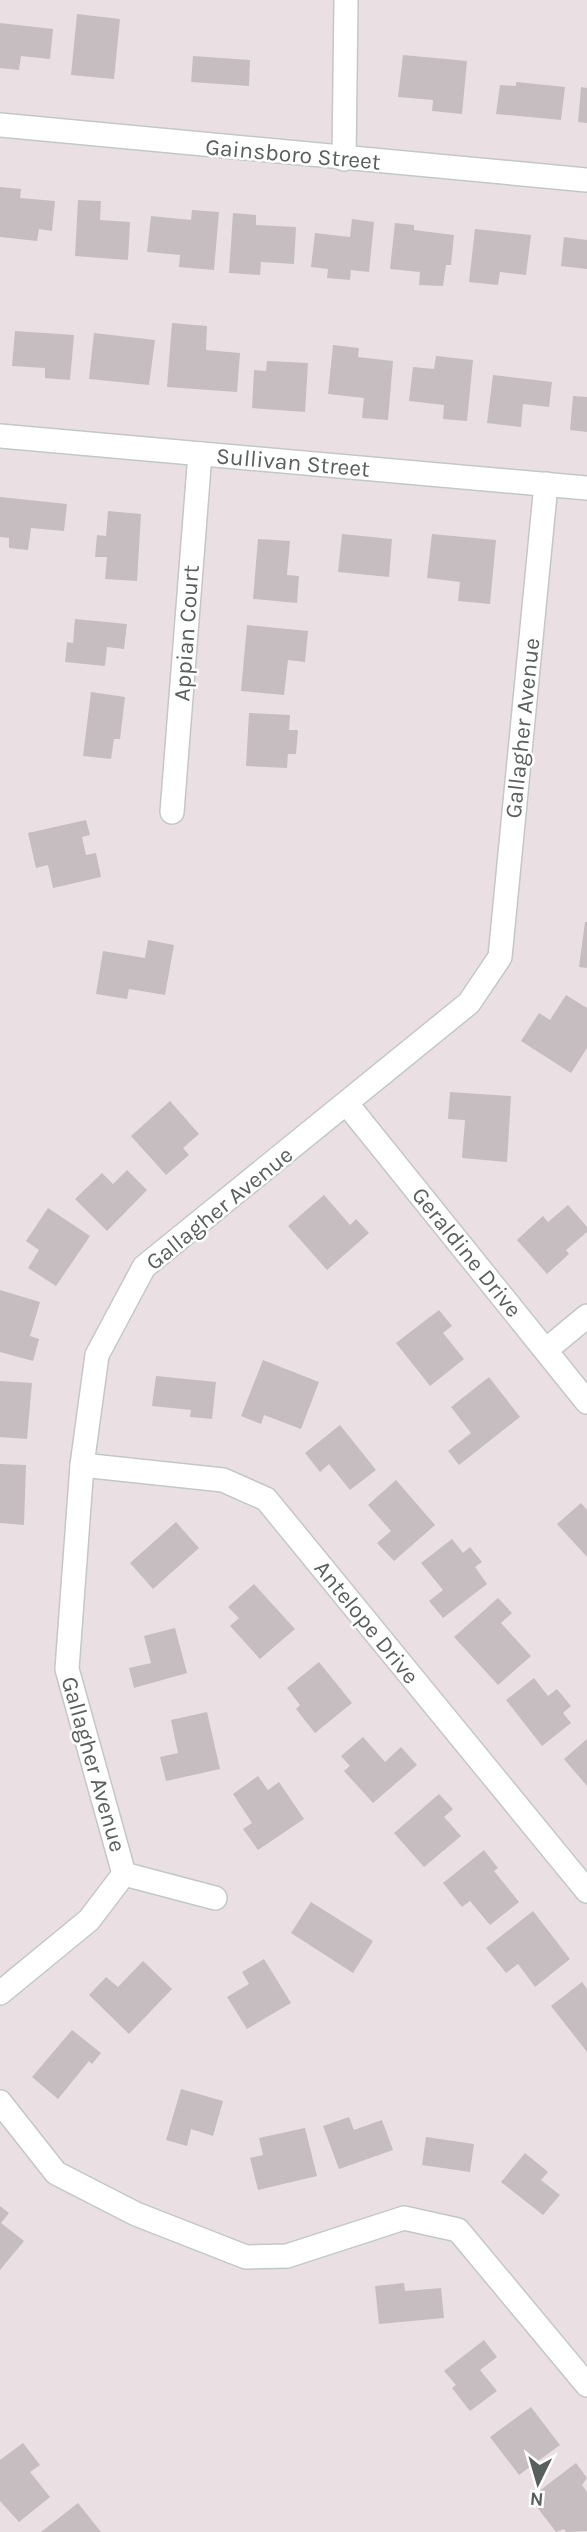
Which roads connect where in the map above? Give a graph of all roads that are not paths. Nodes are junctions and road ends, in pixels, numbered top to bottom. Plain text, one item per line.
1 (346, 0) edge
2 (0, 125) edge
3 (344, 159) junction
4 (587, 180) edge
5 (0, 436) edge
6 (200, 454) junction
7 (546, 484) junction
8 (587, 488) edge
9 (173, 812) dead end
10 (347, 1104) junction
11 (587, 1316) edge
12 (546, 1350) junction
13 (587, 1402) edge
14 (82, 1465) junction
15 (124, 1874) junction
16 (587, 1891) edge
17 (215, 1898) dead end
18 (0, 1993) edge
19 (0, 2102) edge
20 (587, 2385) edge

1 - 3 street
2 - 3 street, Gainsboro Street
3 - 4 street, Gainsboro Street
5 - 6 street, Sullivan Street
6 - 7 street, Sullivan Street
6 - 9 street, Appian Court
7 - 8 street, Sullivan Street
7 - 10 street, Gallagher Avenue
10 - 12 street, Geraldine Drive
10 - 14 street, Gallagher Avenue
11 - 12 street
12 - 13 street, Geraldine Drive
14 - 15 street, Gallagher Avenue
14 - 16 street, Antelope Drive
15 - 17 street
15 - 18 street, Gallagher Avenue
19 - 20 street

